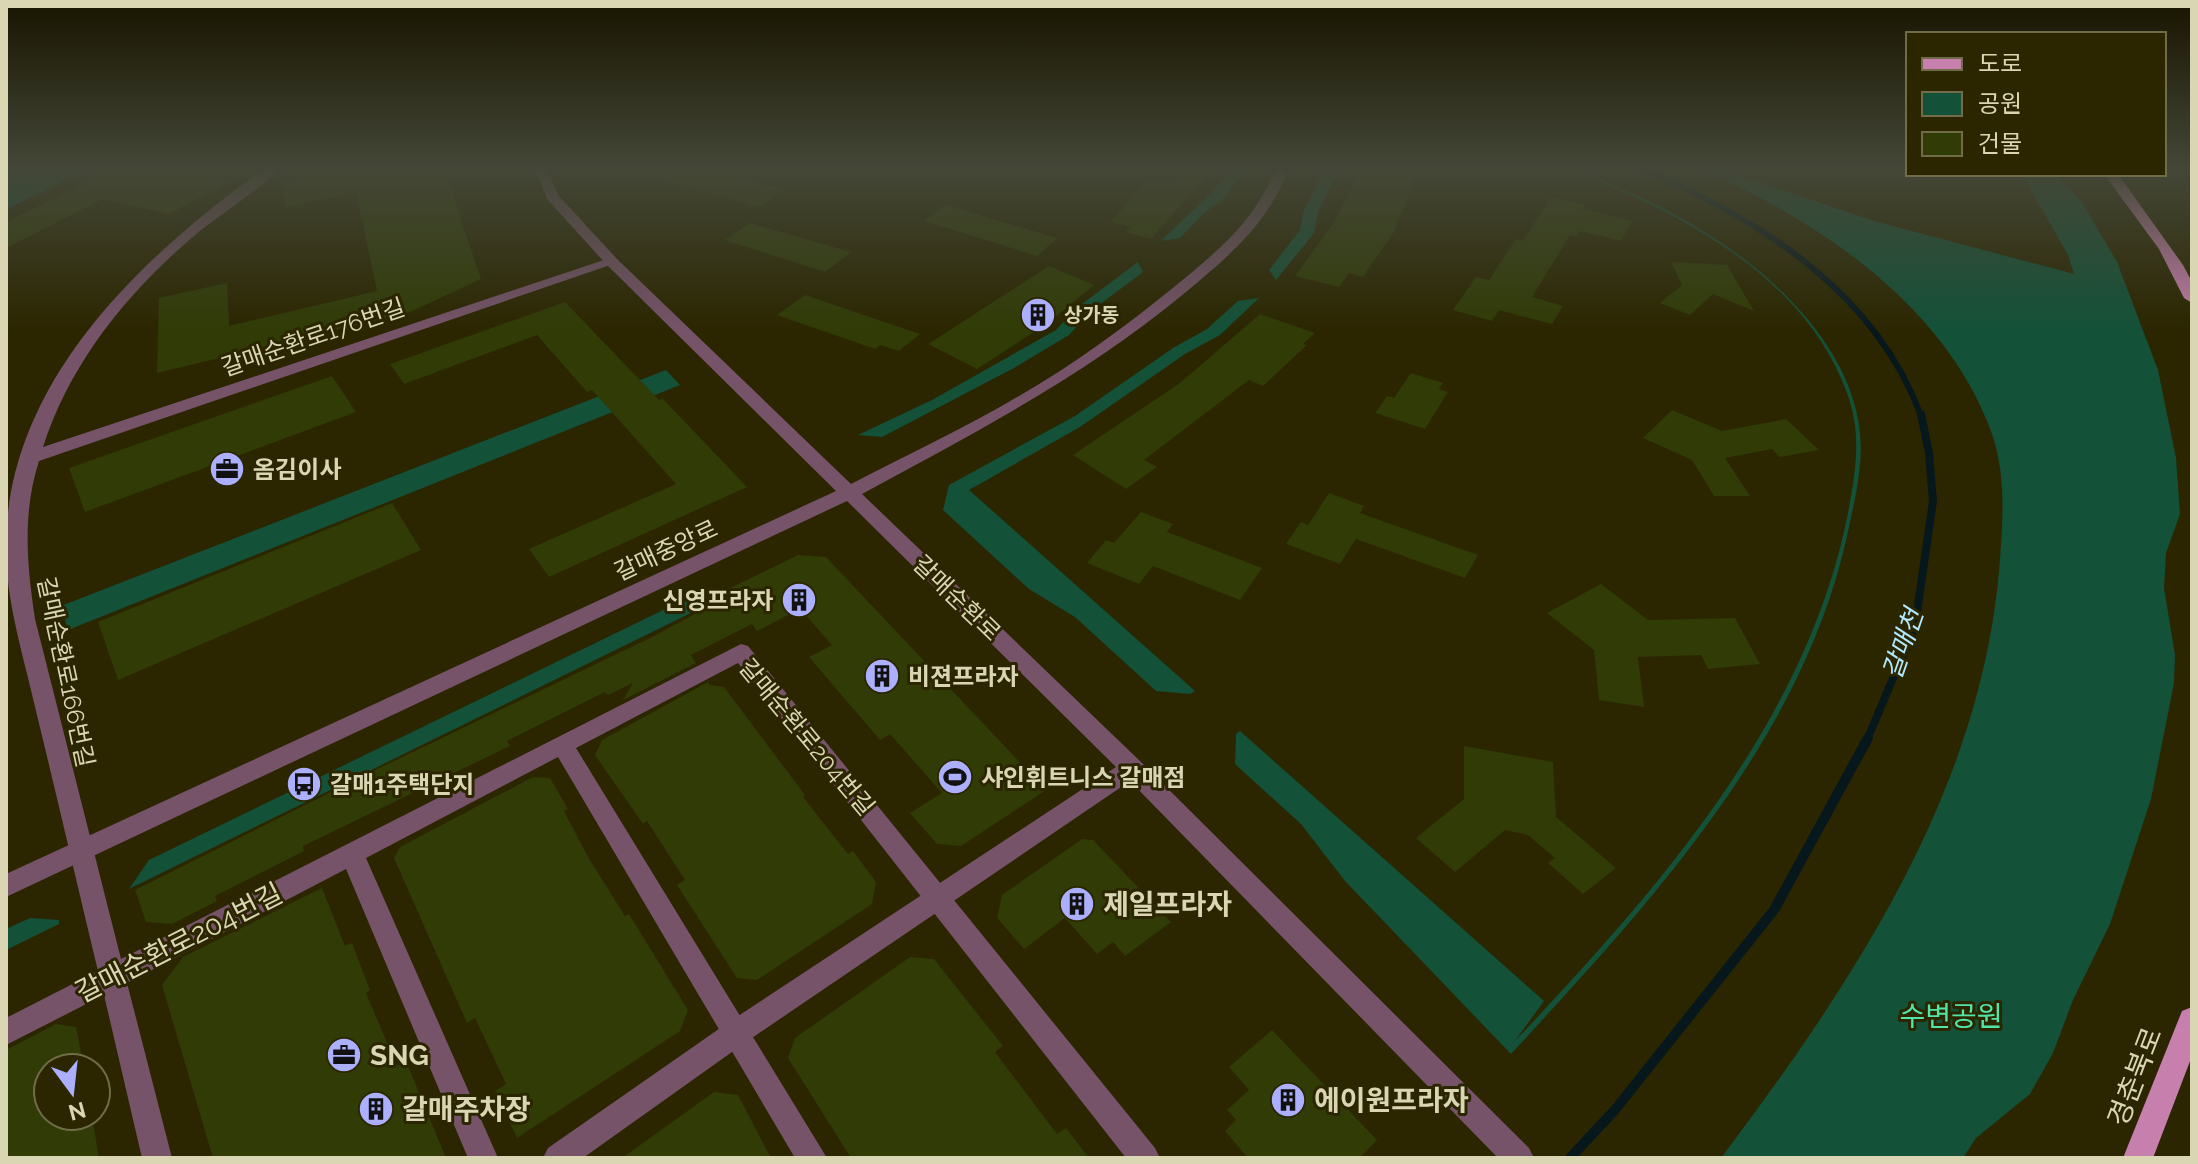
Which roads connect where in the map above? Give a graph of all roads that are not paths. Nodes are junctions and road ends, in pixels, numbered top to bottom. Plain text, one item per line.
1 (199, 223) edge
2 (577, 223) edge
3 (1253, 223) edge
4 (2150, 223) edge
5 (612, 262) junction
6 (2192, 298) edge
7 (29, 458) junction
8 (849, 493) junction
9 (563, 746) junction
10 (1132, 768) junction
11 (82, 850) junction
12 (352, 854) junction
13 (6, 886) edge
14 (939, 899) junction
15 (114, 977) junction
16 (2192, 1020) edge
17 (6, 1032) edge
18 (736, 1033) junction
19 (157, 1158) edge
20 (483, 1158) edge
21 (558, 1158) edge
22 (812, 1158) edge
23 (1145, 1158) edge
24 (1519, 1158) edge
25 (2138, 1158) edge

1 - 7 street, 갈매순환로166번길
2 - 5 street, 갈매순환로
3 - 8 street, 갈매중앙로
4 - 6 main road
5 - 7 street, 갈매순환로176번길
5 - 8 street, 갈매순환로
7 - 11 street, 갈매순환로166번길
8 - 10 street, 갈매순환로
8 - 11 street, 갈매중앙로
9 - 12 street, 갈매순환로204번길
9 - 14 street, 갈매순환로204번길
9 - 18 street
10 - 14 street
10 - 24 street, 갈매순환로
11 - 13 street, 갈매중앙로
11 - 15 street, 갈매순환로166번길
12 - 15 street, 갈매순환로204번길
12 - 20 street
14 - 18 street
14 - 23 street, 갈매순환로204번길
15 - 17 street, 갈매순환로204번길
15 - 19 street, 갈매순환로166번길
16 - 25 main road, 경춘북로
18 - 21 street
18 - 22 street

